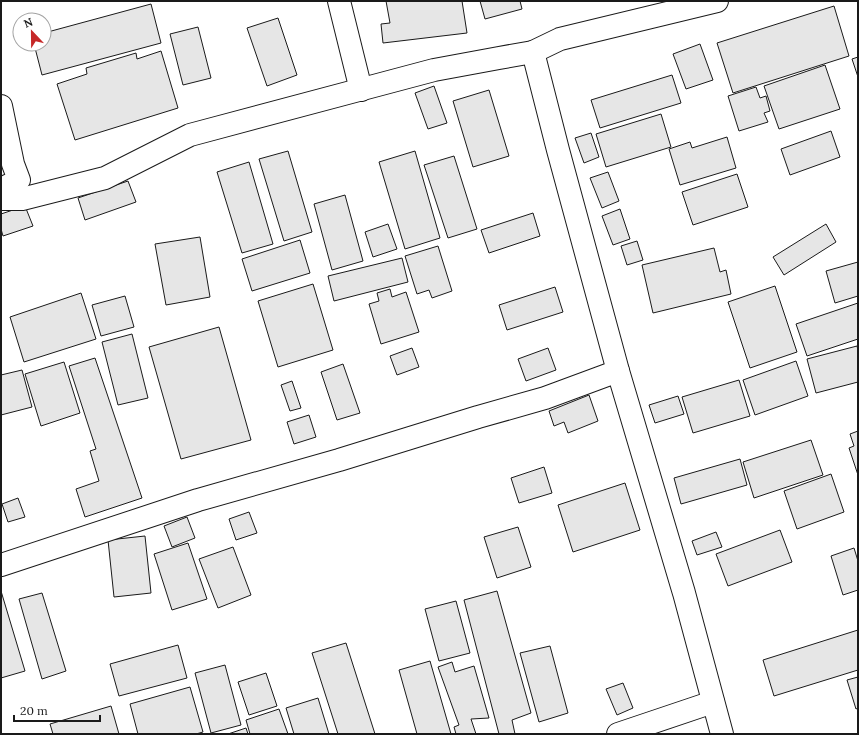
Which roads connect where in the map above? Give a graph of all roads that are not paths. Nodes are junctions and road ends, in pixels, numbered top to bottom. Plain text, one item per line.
1 (340, 1) edge
2 (706, 2) edge
3 (533, 52) junction
4 (361, 90) junction
5 (1, 106) edge
6 (10, 185) edge
7 (1, 195) edge
8 (1, 199) edge
9 (618, 371) junction
10 (1, 565) edge
11 (713, 702) junction
12 (618, 734) edge
13 (722, 734) edge

1 - 4 street
2 - 3 street
3 - 4 street
3 - 9 street
4 - 8 street
5 - 6 street
6 - 7 street
9 - 10 street
9 - 11 street
11 - 12 street
11 - 13 street

